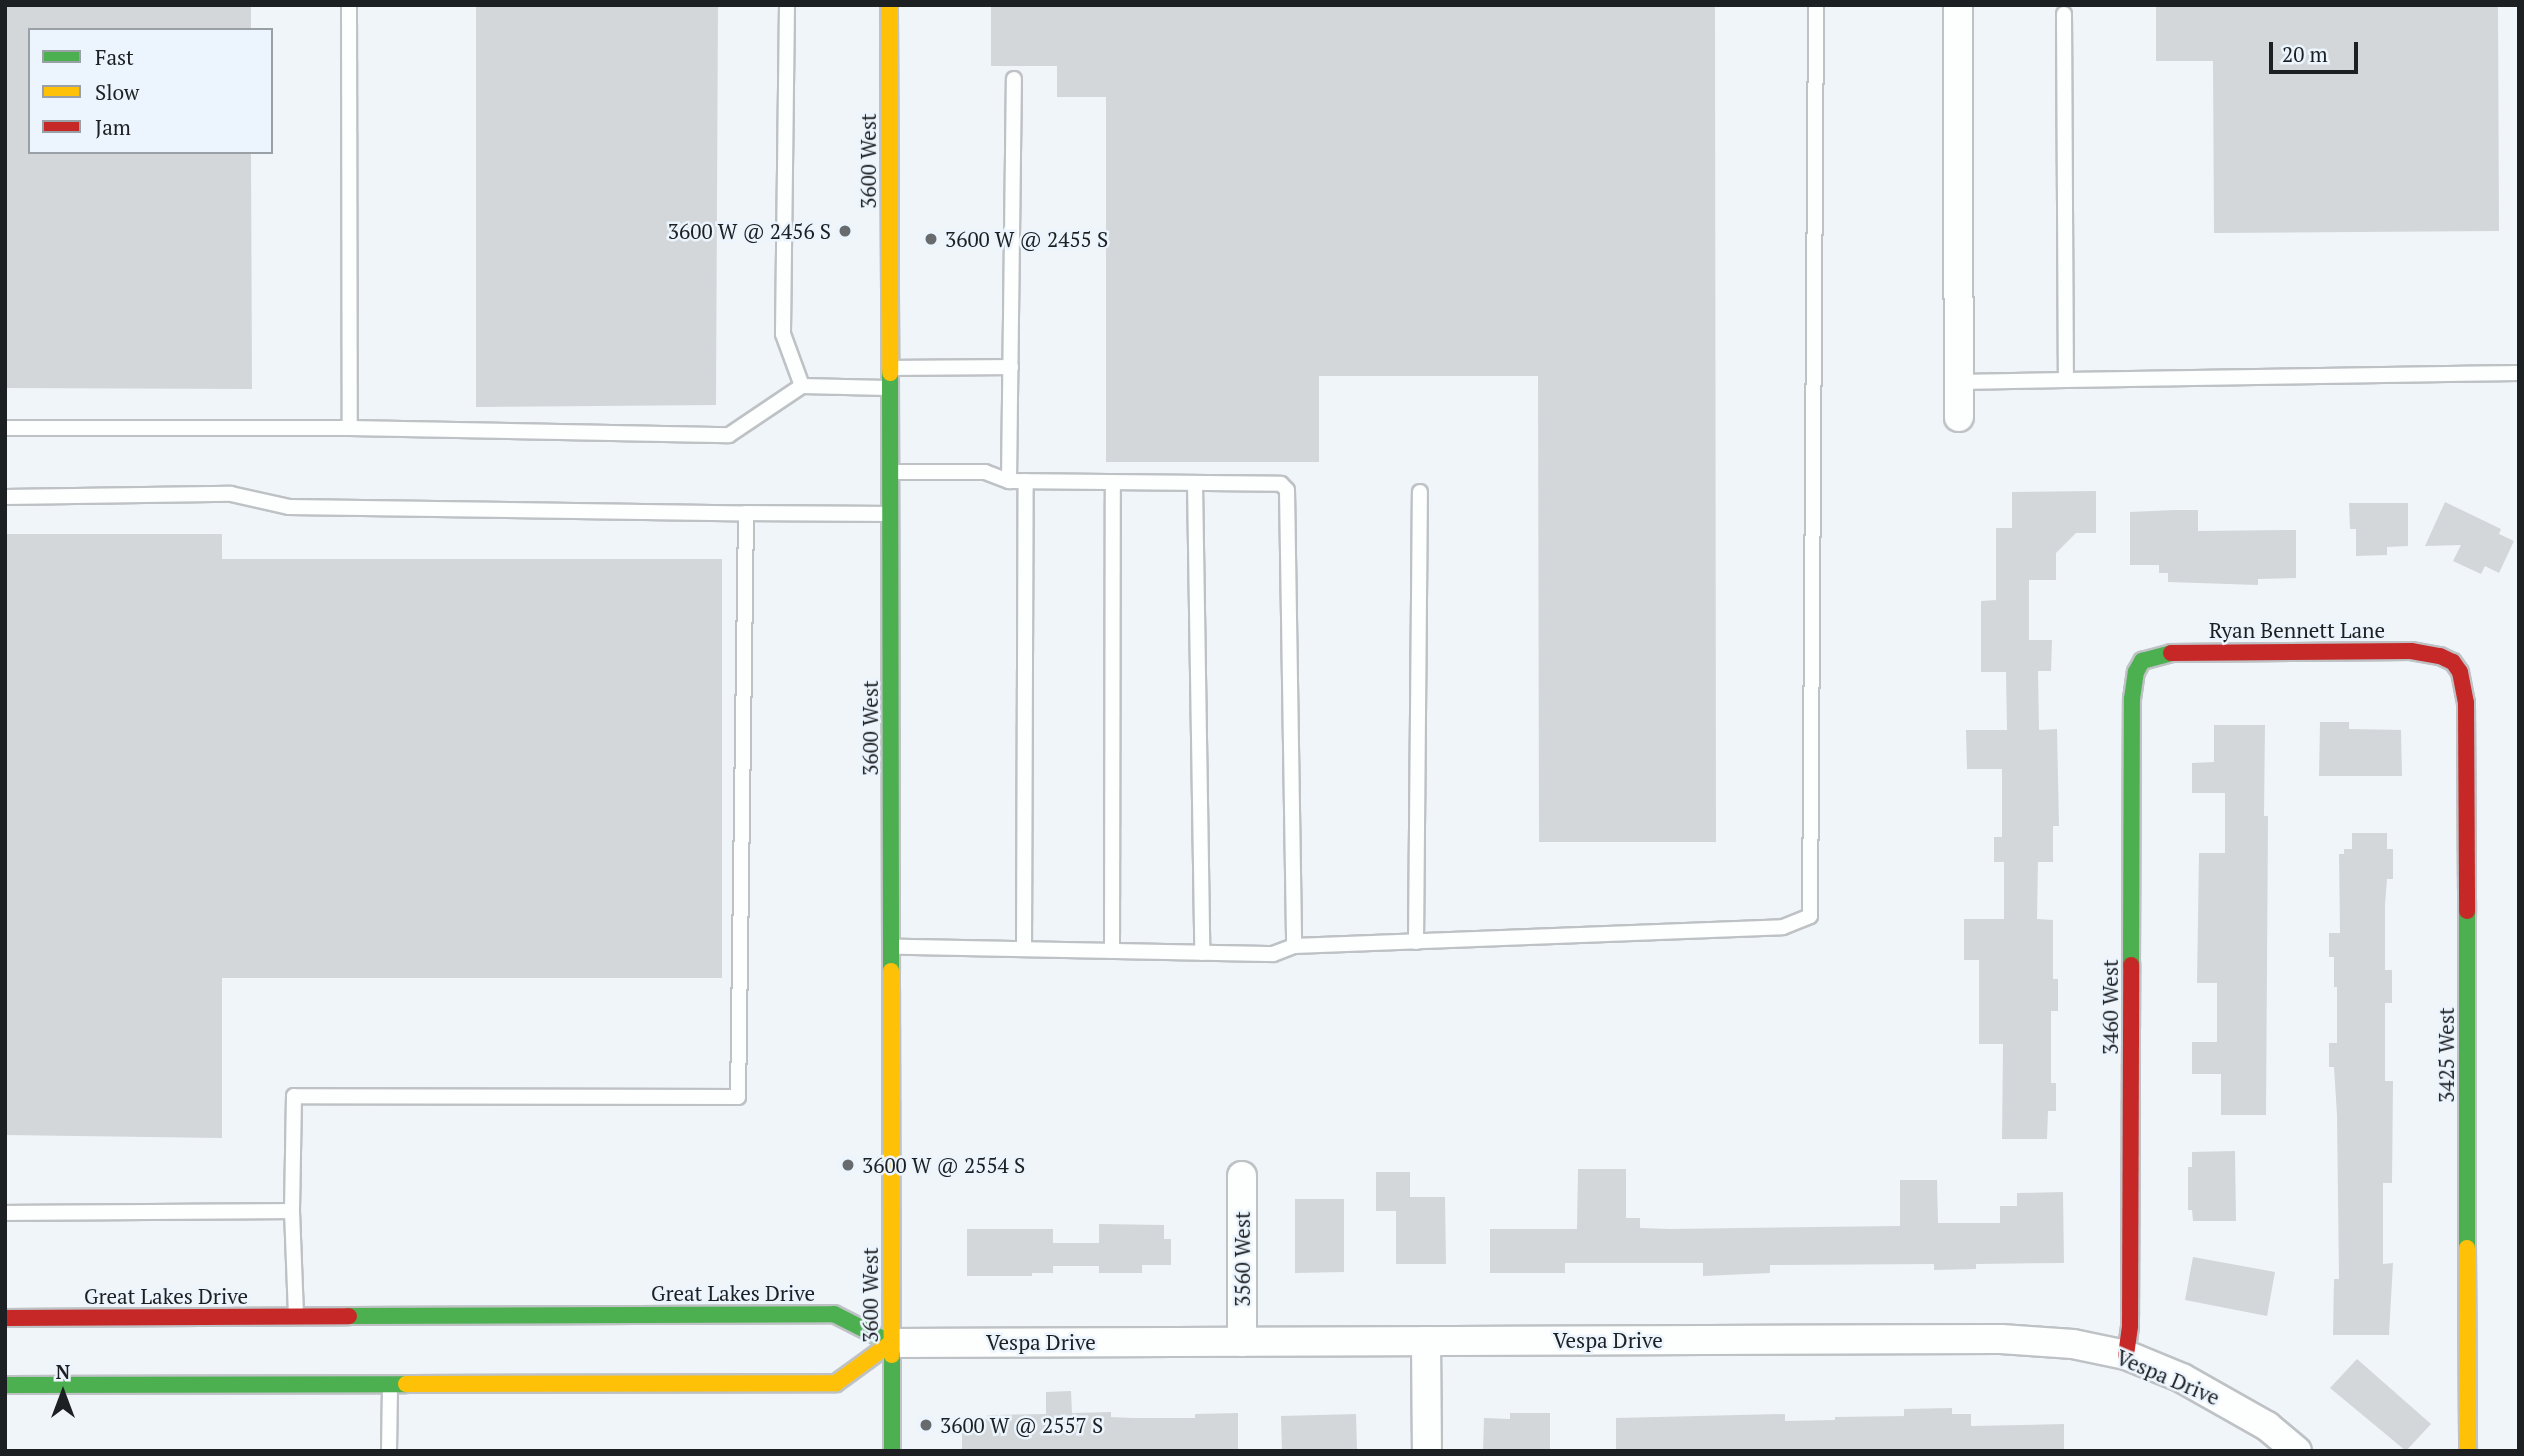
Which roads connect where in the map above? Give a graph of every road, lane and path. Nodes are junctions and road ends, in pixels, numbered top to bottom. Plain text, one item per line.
1 (349, 5) edge
2 (787, 5) edge
3 (889, 5) edge
4 (1816, 5) edge
5 (1958, 5) edge
6 (2064, 14) dead end
7 (1014, 79) dead end
8 (1011, 367) junction
9 (890, 368) junction
10 (2519, 373) edge
11 (2066, 380) junction
12 (1959, 382) junction
13 (802, 386) junction
14 (890, 388) junction
15 (1959, 417) dead end
16 (5, 428) edge
17 (350, 428) junction
18 (890, 472) junction
19 (1009, 481) junction
20 (1026, 481) junction
21 (1113, 482) junction
22 (1195, 483) junction
23 (1420, 492) dead end
24 (5, 497) edge
25 (746, 513) junction
26 (890, 514) junction
27 (2142, 661) joint
28 (2453, 662) joint
29 (1416, 942) junction
30 (1294, 946) junction
31 (891, 947) junction
32 (1024, 949) junction
33 (1112, 951) junction
34 (1202, 953) junction
35 (1242, 1176) dead end
36 (292, 1211) junction
37 (5, 1213) edge
38 (296, 1317) junction
39 (5, 1318) edge
40 (1426, 1341) junction
41 (1242, 1342) junction
42 (891, 1343) junction
43 (2126, 1355) junction
44 (390, 1384) junction
45 (5, 1385) edge
46 (389, 1451) edge
47 (892, 1451) edge
48 (1427, 1451) edge
49 (2297, 1451) edge
50 (2468, 1451) edge

1 - 17 lane
2 - 13 lane
3 - 9 street, 3600 West
4 - 29 lane
5 - 12 street
6 - 11 lane
7 - 8 lane
8 - 9 lane
8 - 19 lane
9 - 14 street, 3600 West
10 - 11 lane
11 - 12 lane
12 - 15 street
13 - 14 lane
13 - 17 lane
14 - 18 street, 3600 West
16 - 17 lane
18 - 19 lane
18 - 26 street, 3600 West
19 - 20 lane
20 - 21 lane
20 - 32 lane
21 - 22 lane
21 - 33 lane
22 - 30 lane
22 - 34 lane
23 - 29 lane
24 - 25 lane
25 - 26 lane
25 - 36 lane
26 - 31 street, 3600 West
27 - 28 street, Ryan Bennett Lane
27 - 43 street, 3460 West
28 - 50 street, 3425 West
29 - 30 lane
30 - 34 lane
31 - 32 lane
31 - 42 street, 3600 West
32 - 33 lane
33 - 34 lane
35 - 41 street, 3560 West
36 - 37 lane
36 - 38 lane
38 - 39 street, Great Lakes Drive
38 - 42 street, Great Lakes Drive
40 - 41 street, Vespa Drive
40 - 43 street, Vespa Drive
40 - 48 street
41 - 42 street, Vespa Drive
42 - 44 street
42 - 47 street, 3600 West
43 - 49 street, Vespa Drive
44 - 45 street
44 - 46 lane

